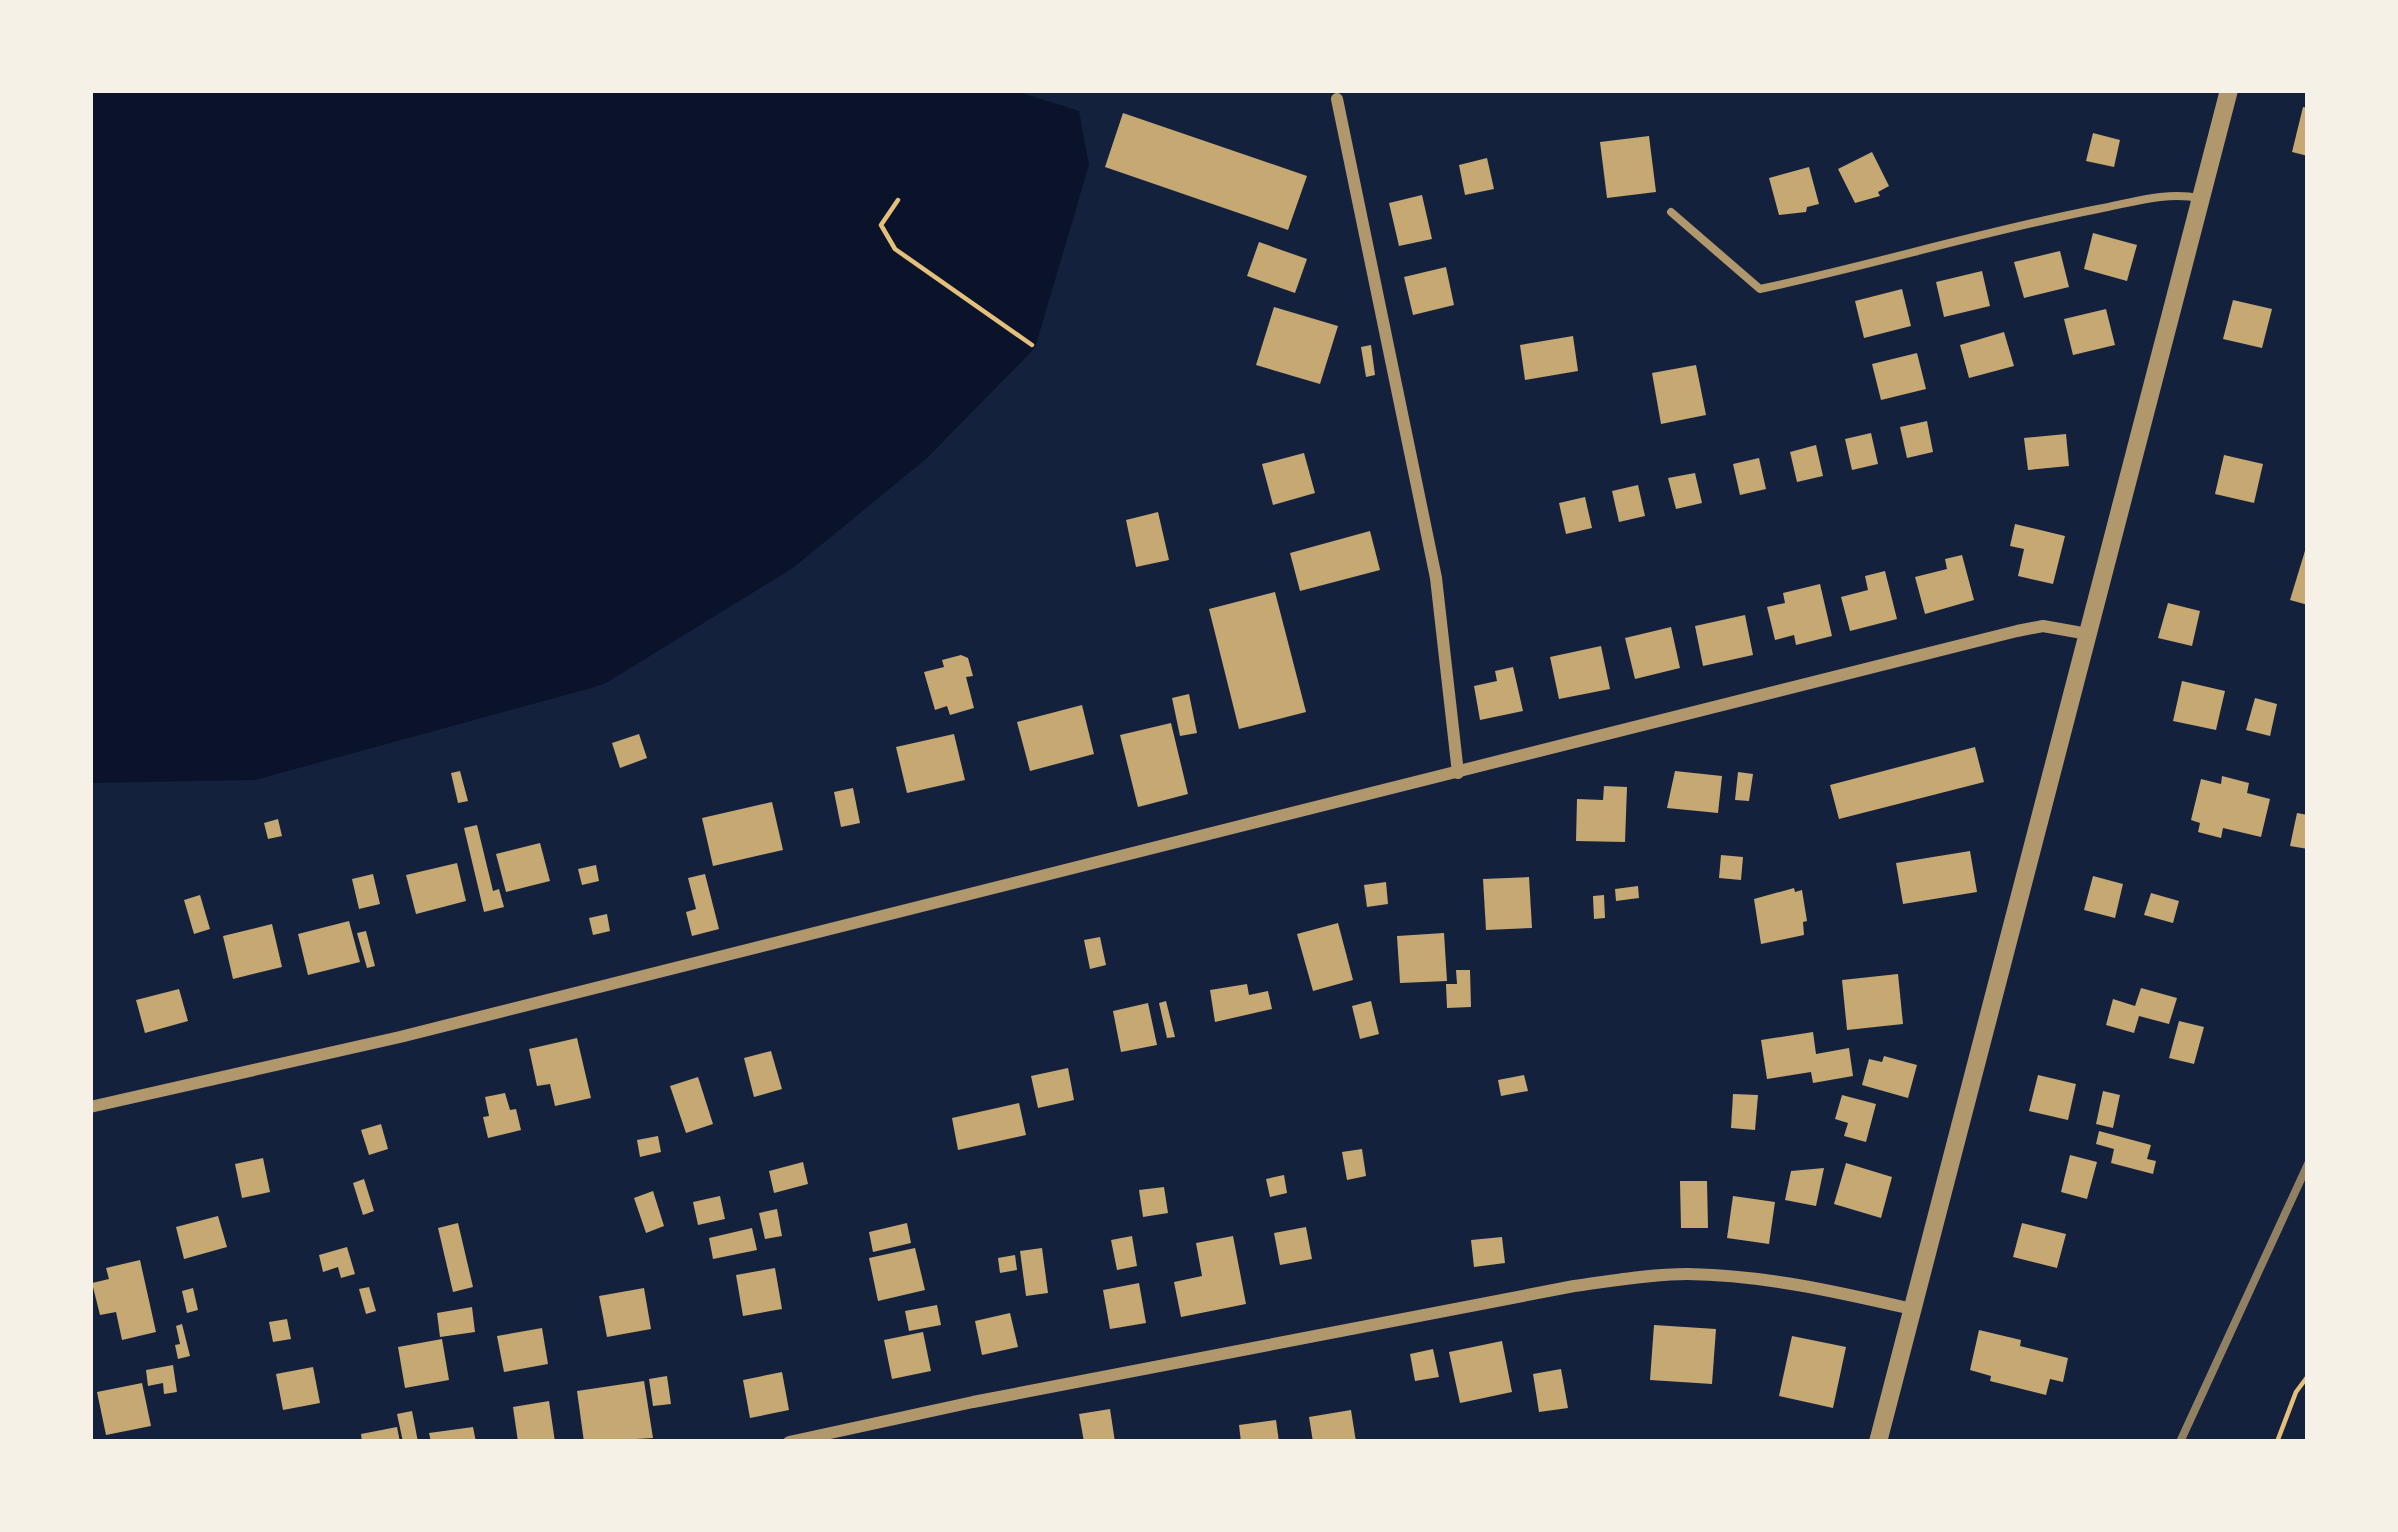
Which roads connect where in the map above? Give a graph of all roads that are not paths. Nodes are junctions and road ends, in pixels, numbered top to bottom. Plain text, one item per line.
1 (2229, 90) edge
2 (1337, 100) dead end
3 (2200, 198) junction
4 (1671, 212) dead end
5 (2088, 634) junction
6 (1458, 773) junction
7 (90, 1107) edge
8 (1912, 1310) junction
9 (789, 1442) edge
10 (1878, 1442) edge

1 - 3 street
2 - 6 street
3 - 4 lane
3 - 5 street
5 - 6 street
5 - 8 street
6 - 7 street
8 - 9 street
8 - 10 street

